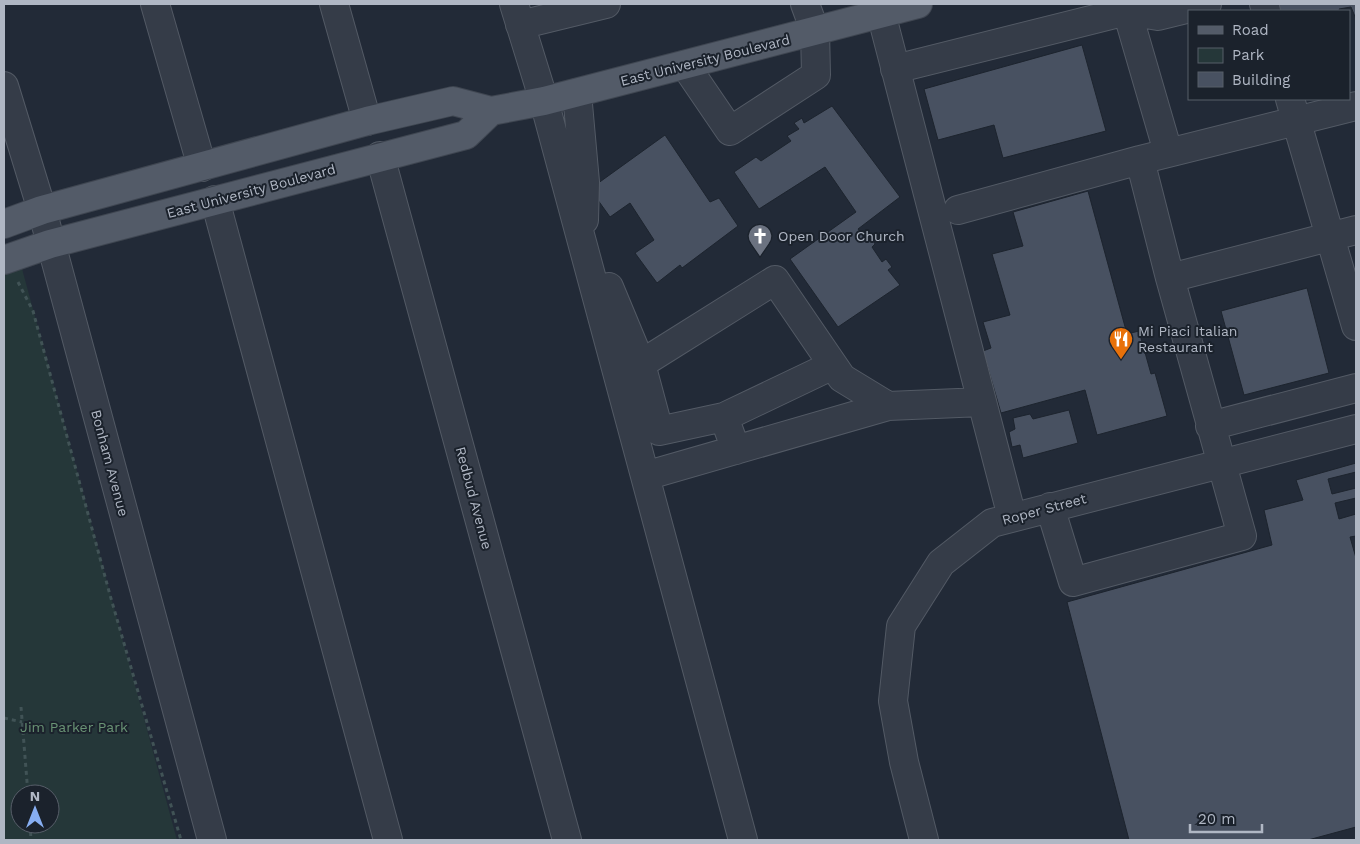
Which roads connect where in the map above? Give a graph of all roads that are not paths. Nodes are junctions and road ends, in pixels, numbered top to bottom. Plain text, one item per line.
1 (155, 4) edge
2 (334, 4) edge
3 (606, 4) edge
4 (805, 4) edge
5 (918, 4) edge
6 (1207, 4) edge
7 (1126, 8) edge
8 (881, 13) junction
9 (517, 14) edge
10 (815, 31) junction
11 (685, 65) junction
12 (895, 69) junction
13 (4, 86) edge
14 (577, 93) junction
15 (544, 101) junction
16 (1356, 106) edge
17 (1293, 110) edge
18 (491, 112) junction
19 (367, 121) junction
20 (1168, 152) junction
21 (380, 156) junction
22 (1140, 160) junction
23 (202, 166) junction
24 (215, 200) junction
25 (42, 210) junction
26 (958, 210) dead end
27 (4, 224) edge
28 (1344, 233) edge
29 (50, 244) junction
30 (583, 246) junction
31 (10, 268) edge
32 (1170, 278) junction
33 (1356, 326) edge
34 (641, 364) junction
35 (833, 365) junction
36 (1356, 388) edge
37 (982, 402) junction
38 (888, 406) junction
39 (724, 416) junction
40 (1210, 426) junction
41 (1356, 428) edge
42 (736, 450) junction
43 (1220, 463) junction
44 (645, 476) junction
45 (1050, 507) junction
46 (1012, 517) junction
47 (212, 840) edge
48 (388, 840) edge
49 (566, 840) edge
50 (743, 840) edge
51 (924, 840) edge

1 - 23 street
2 - 19 street
3 - 9 street
4 - 10 street
5 - 8 main road, East University Boulevard
6 - 7 street
7 - 12 street
7 - 20 street
8 - 10 main road, East University Boulevard
8 - 12 street
9 - 15 street
10 - 11 main road, East University Boulevard
10 - 11 street
11 - 14 main road, East University Boulevard
12 - 37 street
13 - 25 street, Bonham Avenue
14 - 15 main road, East University Boulevard
14 - 30 street
15 - 18 main road, East University Boulevard
15 - 30 street
16 - 17 street
17 - 20 street
17 - 28 street
18 - 19 main road, East University Boulevard
18 - 21 main road, East University Boulevard
19 - 23 main road, East University Boulevard
20 - 22 street
21 - 24 main road, East University Boulevard
21 - 49 street, Redbud Avenue
22 - 26 street
22 - 32 street
23 - 25 main road, East University Boulevard
24 - 29 main road, East University Boulevard
24 - 48 street
25 - 27 main road, East University Boulevard
25 - 29 street, Bonham Avenue
28 - 32 street
28 - 33 street
29 - 31 main road, East University Boulevard
29 - 47 street, Bonham Avenue
30 - 34 street
30 - 44 street
32 - 40 street
34 - 35 street
34 - 39 street
35 - 38 street
35 - 39 street
36 - 40 street
37 - 38 street
37 - 46 street
38 - 42 street
39 - 42 street
40 - 43 street
41 - 43 street, Roper Street
42 - 44 street
43 - 45 street, Roper Street
43 - 45 street
44 - 50 street
45 - 46 street, Roper Street
46 - 51 street, Roper Street

